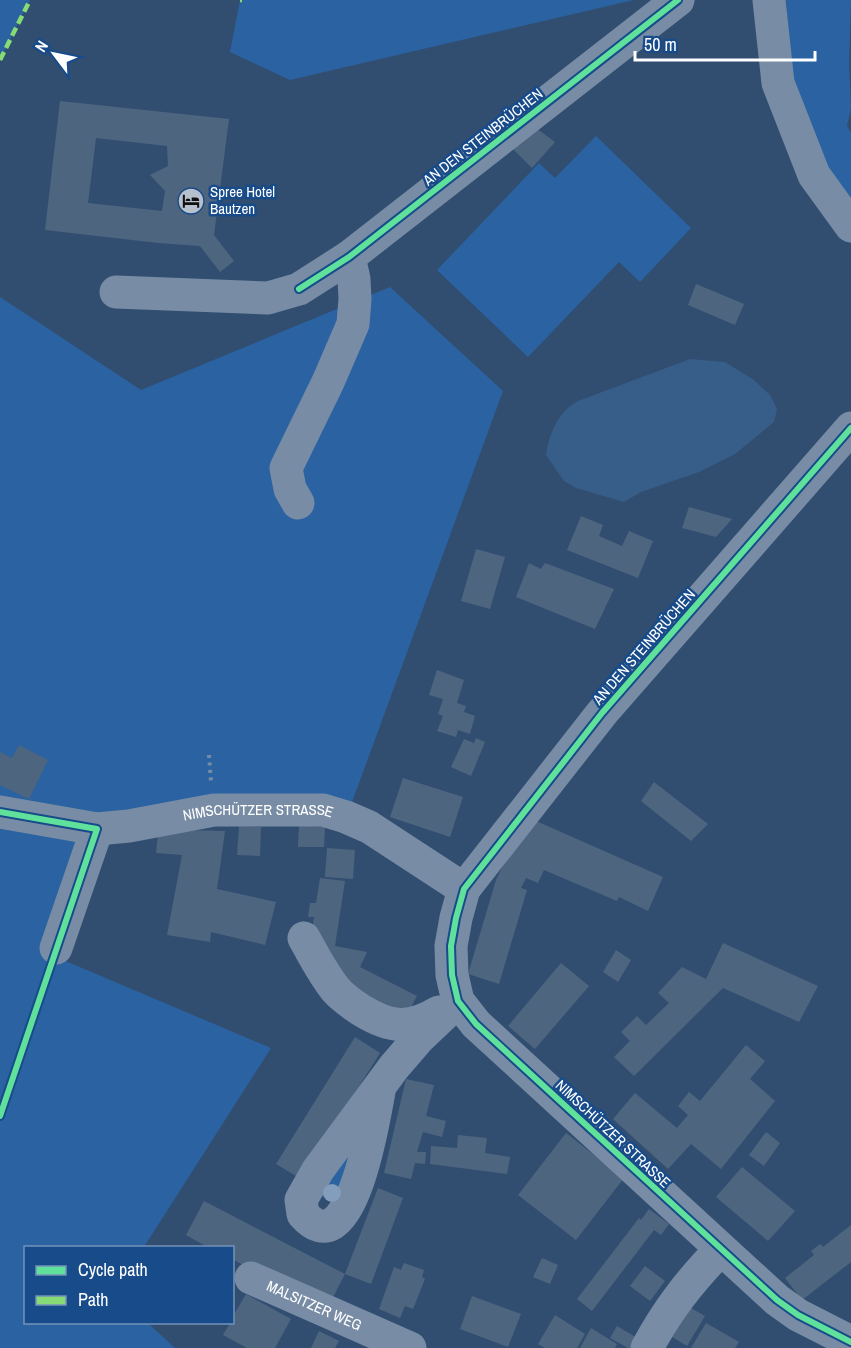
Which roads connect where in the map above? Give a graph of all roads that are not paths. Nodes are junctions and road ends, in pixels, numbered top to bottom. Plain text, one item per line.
1 (678, 0) edge
2 (769, 0) edge
3 (851, 226) edge
4 (349, 257) junction
5 (116, 292) dead end
6 (851, 428) edge
7 (298, 503) dead end
8 (0, 812) edge
9 (97, 829) junction
10 (464, 889) junction
11 (304, 938) dead end
12 (56, 948) dead end
13 (458, 1001) junction
14 (380, 1086) dead end
15 (721, 1249) junction
16 (251, 1278) dead end
17 (851, 1342) edge
18 (411, 1348) edge
19 (647, 1348) edge

1 - 4 street, AN DEN STEINBRÜCHEN
2 - 3 street
4 - 5 street, AN DEN STEINBRÜCHEN
4 - 7 street
6 - 10 street, AN DEN STEINBRÜCHEN
8 - 9 street, NIMSCHÜTZER STRASSE
9 - 10 street, NIMSCHÜTZER STRASSE
9 - 12 street
10 - 13 street, NIMSCHÜTZER STRASSE
11 - 13 street
13 - 14 street
13 - 15 street, NIMSCHÜTZER STRASSE
15 - 17 street, NIMSCHÜTZER STRASSE
15 - 19 street
16 - 18 street, MALSITZER WEG

